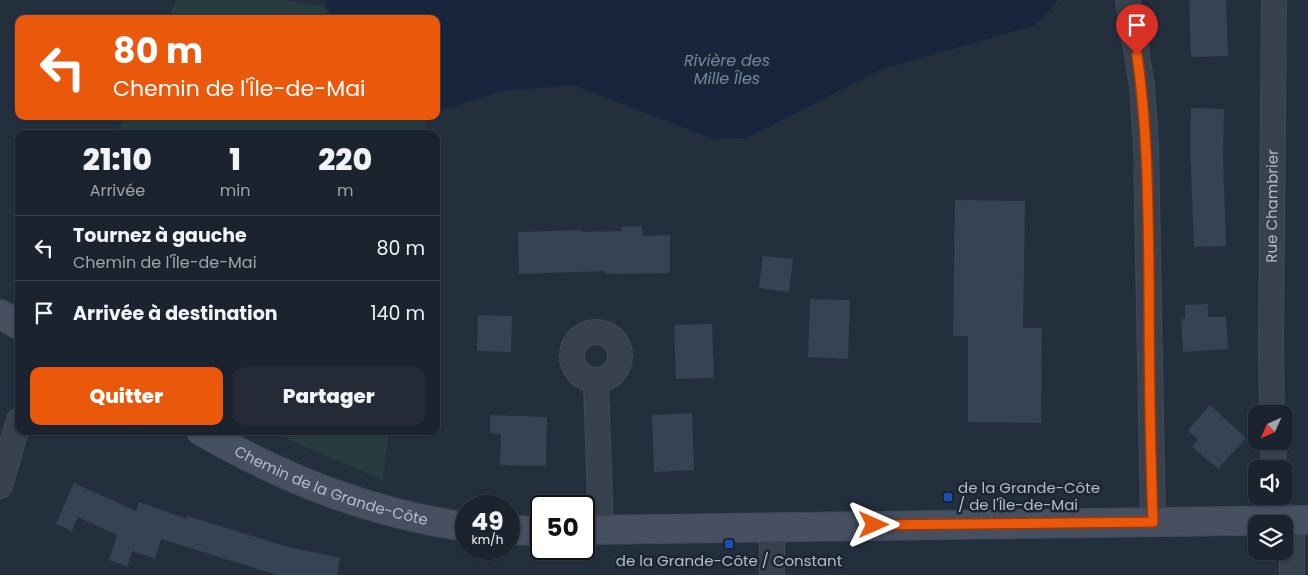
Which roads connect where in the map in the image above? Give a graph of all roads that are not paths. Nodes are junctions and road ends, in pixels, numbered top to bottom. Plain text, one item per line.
1 (1128, 0) edge
2 (1274, 0) edge
3 (0, 314) edge
4 (15, 323) edge
5 (596, 381) dead end
6 (1272, 405) edge
7 (15, 434) edge
8 (208, 435) edge
9 (0, 486) edge
10 (593, 495) edge
11 (1289, 512) edge
12 (1153, 522) junction
13 (455, 525) edge
14 (772, 528) junction
15 (595, 530) edge
16 (772, 575) edge
17 (1292, 575) edge

1 - 12 street
2 - 6 street, Rue Chambrier
3 - 4 main road
5 - 10 street
7 - 9 street
8 - 13 main road, Chemin de la Grande-Côte
11 - 12 main road
11 - 17 street
12 - 14 main road
14 - 15 main road
14 - 16 street

